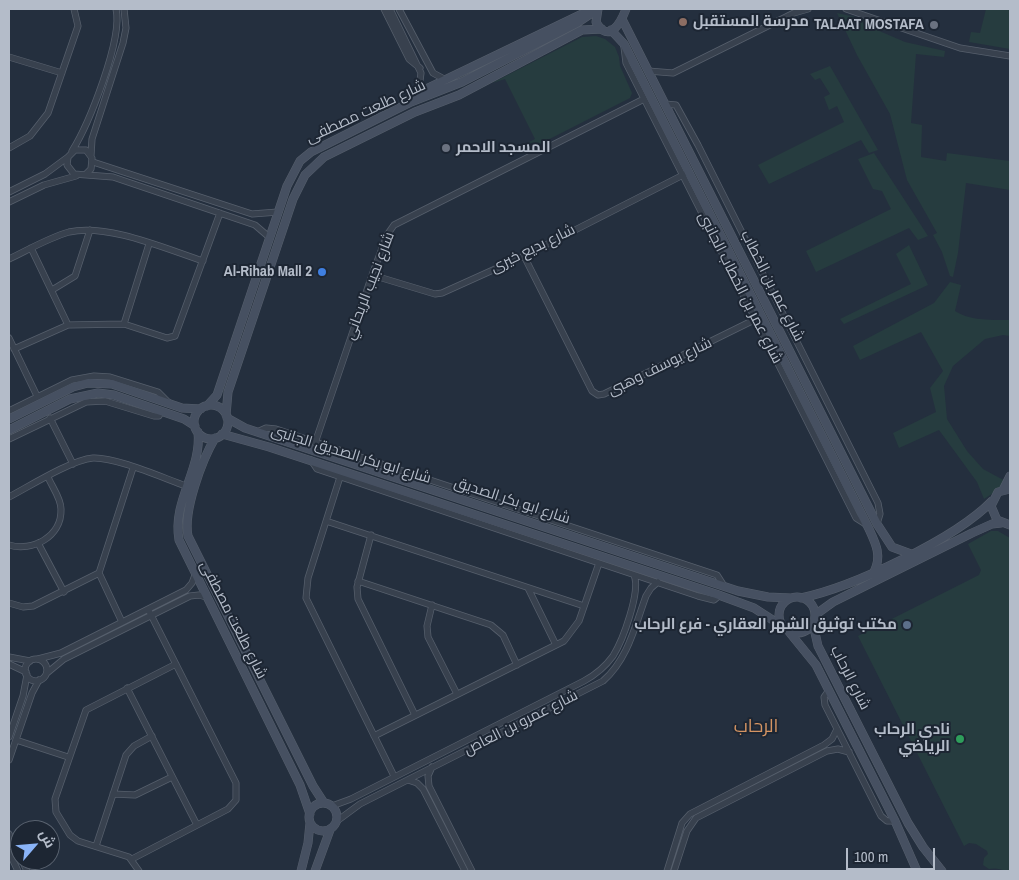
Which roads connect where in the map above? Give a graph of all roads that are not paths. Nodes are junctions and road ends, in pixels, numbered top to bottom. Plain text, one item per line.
1 (74, 9) edge
2 (116, 9) edge
3 (124, 9) edge
4 (384, 9) edge
5 (390, 9) edge
6 (399, 9) edge
7 (584, 9) edge
8 (592, 9) edge
9 (598, 9) edge
10 (626, 9) edge
11 (808, 9) edge
12 (846, 9) edge
13 (570, 19) junction
14 (622, 19) junction
15 (602, 29) junction
16 (612, 30) junction
17 (624, 44) junction
18 (1010, 56) edge
19 (9, 57) edge
20 (420, 68) junction
21 (648, 71) junction
22 (62, 73) junction
23 (446, 80) junction
24 (644, 99) junction
25 (414, 101) junction
26 (665, 104) junction
27 (344, 134) junction
28 (350, 144) junction
29 (9, 148) edge
30 (70, 155) junction
31 (92, 158) junction
32 (686, 173) junction
33 (86, 174) junction
34 (78, 175) junction
35 (9, 192) edge
36 (9, 202) edge
37 (278, 212) junction
38 (220, 213) junction
39 (90, 230) junction
40 (270, 237) junction
41 (149, 244) junction
42 (31, 248) junction
43 (524, 256) junction
44 (9, 259) edge
45 (203, 261) junction
46 (372, 275) junction
47 (752, 277) junction
48 (744, 281) junction
49 (52, 290) junction
50 (756, 319) junction
51 (124, 324) junction
52 (68, 325) junction
53 (9, 338) edge
54 (14, 350) junction
55 (38, 396) junction
56 (169, 403) junction
57 (204, 407) junction
58 (9, 411) edge
59 (161, 411) junction
60 (227, 416) junction
61 (50, 418) junction
62 (9, 419) edge
63 (196, 429) junction
64 (9, 430) edge
65 (257, 432) junction
66 (219, 436) junction
67 (9, 439) edge
68 (315, 443) junction
69 (312, 460) junction
70 (73, 464) junction
71 (133, 468) junction
72 (1010, 476) edge
73 (48, 477) junction
74 (340, 477) junction
75 (413, 483) junction
76 (186, 486) junction
77 (1007, 489) edge
78 (410, 492) junction
79 (9, 497) edge
80 (992, 501) junction
81 (326, 521) junction
82 (877, 524) junction
83 (867, 525) junction
84 (1006, 526) edge
85 (371, 536) junction
86 (38, 543) junction
87 (9, 545) edge
88 (911, 554) junction
89 (599, 563) junction
90 (874, 572) junction
91 (99, 573) junction
92 (195, 575) junction
93 (634, 575) junction
94 (358, 581) junction
95 (658, 582) junction
96 (724, 586) junction
97 (528, 588) junction
98 (64, 592) junction
99 (720, 595) junction
100 (206, 597) junction
101 (791, 598) junction
102 (801, 598) junction
103 (9, 602) edge
104 (432, 605) junction
105 (584, 606) junction
106 (148, 608) junction
107 (815, 615) junction
108 (152, 616) junction
109 (122, 622) junction
110 (813, 624) junction
111 (782, 626) junction
112 (790, 633) junction
113 (556, 645) junction
114 (9, 657) edge
115 (38, 659) junction
116 (30, 661) junction
117 (9, 664) edge
118 (176, 664) junction
119 (517, 665) junction
120 (47, 672) junction
121 (26, 674) junction
122 (39, 680) junction
123 (127, 688) junction
124 (829, 690) junction
125 (457, 694) junction
126 (416, 715) junction
127 (491, 728) junction
128 (837, 729) junction
129 (480, 733) junction
130 (152, 736) junction
131 (374, 736) junction
132 (495, 736) junction
133 (9, 737) edge
134 (16, 740) junction
135 (484, 741) junction
136 (849, 752) junction
137 (68, 757) junction
138 (9, 760) edge
139 (432, 767) junction
140 (394, 776) junction
141 (172, 777) junction
142 (770, 777) junction
143 (408, 780) junction
144 (113, 794) junction
145 (328, 804) junction
146 (310, 814) junction
147 (337, 821) junction
148 (895, 821) junction
149 (310, 823) junction
150 (197, 825) junction
151 (330, 830) junction
152 (96, 846) junction
153 (922, 847) junction
154 (9, 852) edge
155 (910, 853) junction
156 (132, 860) junction
157 (673, 867) edge
158 (18, 871) edge
159 (139, 871) edge
160 (301, 871) edge
161 (315, 871) edge
162 (465, 871) edge
163 (472, 871) edge
164 (667, 871) edge
165 (917, 871) edge
166 (942, 871) edge

1 - 22 street
2 - 30 street
3 - 31 street
4 - 20 street
5 - 20 street
6 - 23 street
7 - 13 street
8 - 13 street
9 - 15 street
9 - 25 street, شارع طلعت مصطفى
10 - 14 street
11 - 21 street
12 - 18 street
13 - 23 street
14 - 16 street
14 - 21 street, شارع عمر بن الخطاب
15 - 16 street, شارع طلعت مصطفى
15 - 28 street, شارع طلعت مصطفى
16 - 17 street, شارع عمر بن الخطاب
17 - 24 street, شارع عمر بن الخطاب الجانبى
17 - 32 street, شارع عمر بن الخطاب
19 - 22 street
20 - 25 street
21 - 26 street, شارع عمر بن الخطاب
22 - 29 street
23 - 25 street
24 - 32 street, شارع عمر بن الخطاب الجانبى
24 - 46 street, شارع نجيب الريحاني
25 - 27 street, شارع طلعت مصطفى
26 - 47 street, شارع عمر بن الخطاب
26 - 82 street, شارع عمر بن الخطاب الجانبى
27 - 28 street
27 - 37 street, شارع طلعت مصطفى
28 - 60 street, شارع طلعت مصطفى
30 - 31 street
30 - 34 street
30 - 35 street
31 - 33 street
31 - 37 street
32 - 43 street, شارع بديع خيرى
32 - 48 street, شارع عمر بن الخطاب
32 - 50 street, شارع عمر بن الخطاب الجانبى
33 - 34 street
33 - 38 street
34 - 36 street
37 - 40 street, شارع طلعت مصطفى
38 - 40 street
38 - 45 street
39 - 41 street
39 - 42 street
39 - 49 street
40 - 57 street, شارع طلعت مصطفى
41 - 45 street
41 - 51 street
42 - 44 street
42 - 49 street
43 - 46 street, شارع بديع خيرى
43 - 50 street, شارع يوسف وهبى
45 - 51 street
46 - 68 street, شارع نجيب الريحاني
47 - 48 street
47 - 82 street, شارع عمر بن الخطاب
48 - 83 street, شارع عمر بن الخطاب
49 - 52 street
50 - 83 street, شارع عمر بن الخطاب الجانبى
51 - 52 street
52 - 54 street
53 - 54 street
54 - 55 street
55 - 56 street
55 - 58 street
56 - 57 street
56 - 62 street
57 - 60 street
57 - 63 street
59 - 61 street
59 - 63 street
59 - 64 street
60 - 65 street, شارع ابو بكر الصديق
60 - 66 street
61 - 67 street
61 - 70 street
63 - 66 street
63 - 76 street, شارع طلعت مصطفى
65 - 68 street, شارع ابو بكر الصديق الجانبى
65 - 75 street, شارع ابو بكر الصديق
66 - 69 street, شارع ابو بكر الصديق
66 - 145 street, شارع طلعت مصطفى
68 - 96 street, شارع ابو بكر الصديق الجانبى
69 - 74 street, شارع ابو بكر الصديق الجانبى
69 - 78 street, شارع ابو بكر الصديق
70 - 71 street
70 - 73 street
71 - 76 street
71 - 91 street
72 - 77 street
73 - 79 street
73 - 86 street
74 - 81 street
74 - 89 street, شارع ابو بكر الصديق الجانبى
75 - 78 street
75 - 96 street, شارع ابو بكر الصديق
76 - 92 street, شارع طلعت مصطفى
77 - 80 street
78 - 99 street, شارع ابو بكر الصديق
80 - 84 street
80 - 88 street
81 - 85 street
81 - 131 street
82 - 88 street, شارع عمر بن الخطاب
83 - 90 street, شارع عمر بن الخطاب
84 - 107 street
85 - 94 street
85 - 97 street
86 - 87 street
86 - 98 street
88 - 90 street
89 - 93 street, شارع ابو بكر الصديق الجانبى
89 - 105 street
90 - 102 street
91 - 98 street
91 - 109 street
92 - 100 street, شارع طلعت مصطفى
92 - 106 street
93 - 95 street, شارع ابو بكر الصديق الجانبى
93 - 127 street, شارع عمرو بن العاص
94 - 104 street
94 - 126 street
95 - 99 street, شارع ابو بكر الصديق الجانبى
95 - 132 street, شارع عمرو بن العاص
96 - 101 street, شارع ابو بكر الصديق
97 - 105 street
97 - 113 street
98 - 103 street
99 - 111 street, شارع ابو بكر الصديق
100 - 108 street
100 - 146 street, شارع طلعت مصطفى
101 - 102 street
101 - 111 street
102 - 107 street
104 - 119 street
104 - 125 street
105 - 113 street
106 - 108 street
106 - 109 street
107 - 110 street
108 - 118 street
108 - 120 street
109 - 115 street
110 - 112 street
110 - 153 street, شارع الرحاب
111 - 112 street
112 - 124 street, شارع الرحاب
113 - 119 street
114 - 116 street
115 - 116 street
115 - 120 street
116 - 121 street
117 - 121 street
118 - 123 street
118 - 150 street
119 - 125 street
120 - 122 street
121 - 122 street
121 - 133 street
122 - 134 street
123 - 130 street
123 - 137 street
124 - 128 street
124 - 148 street, شارع الرحاب
125 - 126 street
126 - 131 street
127 - 129 street, شارع عمرو بن العاص
127 - 132 street
128 - 136 street
128 - 142 street
129 - 135 street
129 - 140 street, شارع عمرو بن العاص
130 - 141 street
130 - 144 street
131 - 140 street
132 - 135 street, شارع عمرو بن العاص
134 - 137 street
134 - 138 street
135 - 139 street, شارع عمرو بن العاص
136 - 142 street
136 - 148 street
137 - 152 street
139 - 143 street, شارع عمرو بن العاص
139 - 163 street
140 - 145 street, شارع عمرو بن العاص
141 - 144 street
141 - 150 street
142 - 157 street
143 - 147 street, شارع عمرو بن العاص
143 - 162 street
144 - 152 street
145 - 146 street
145 - 147 street
146 - 149 street
147 - 151 street
148 - 155 street, شارع الرحاب
149 - 151 street
149 - 160 street
150 - 156 street
151 - 161 street
152 - 156 street
153 - 155 street
153 - 166 street, شارع الرحاب
154 - 158 street
155 - 165 street, شارع الرحاب
156 - 159 street
157 - 164 street

